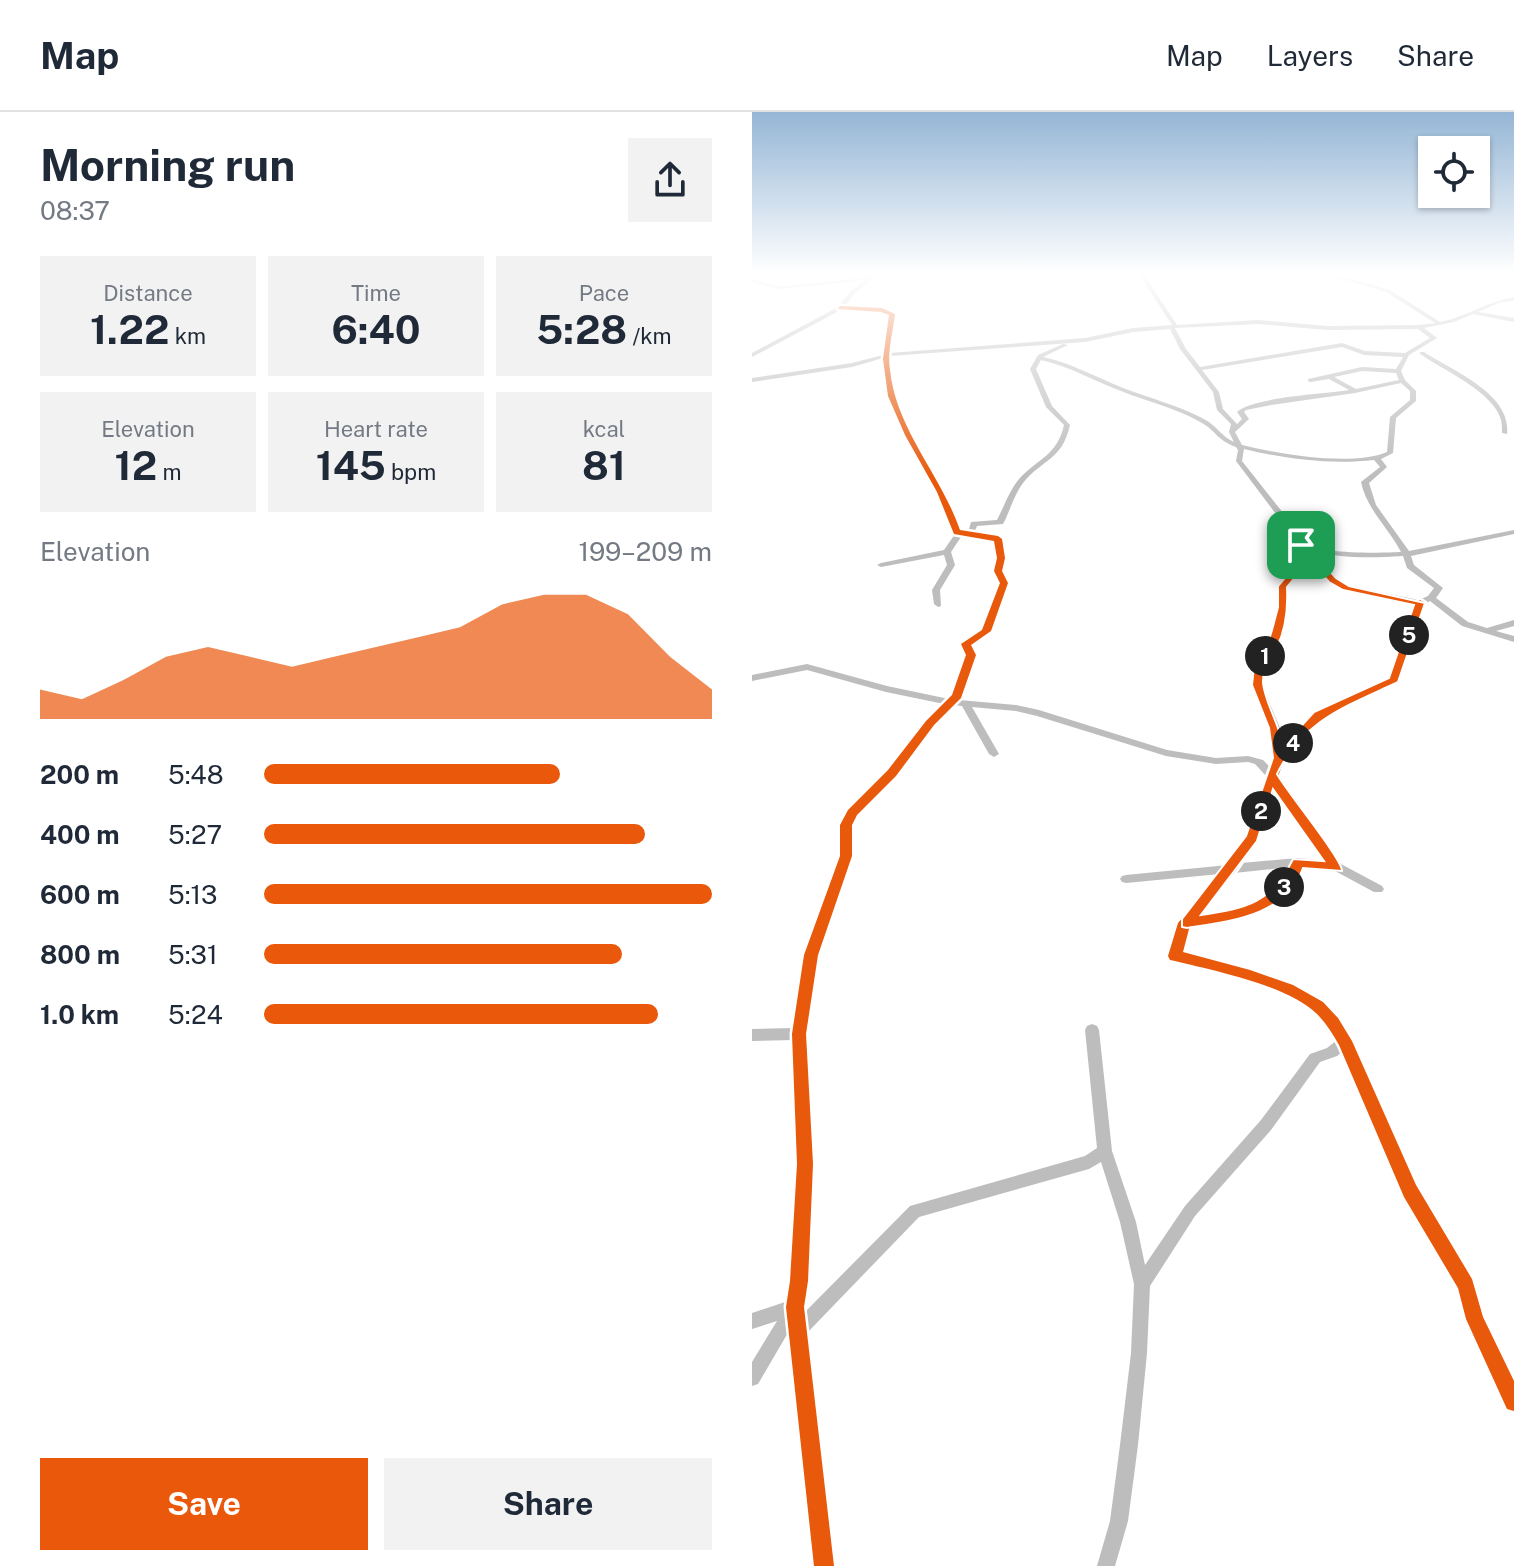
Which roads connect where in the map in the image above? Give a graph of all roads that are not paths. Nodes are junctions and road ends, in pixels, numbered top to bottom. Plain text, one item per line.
1 (778, 341) edge
2 (888, 341) edge
3 (1065, 341) edge
4 (1075, 341) edge
5 (1182, 341) edge
6 (1431, 341) edge
7 (1428, 344) junction
8 (1422, 353) junction
9 (887, 354) junction
10 (752, 355) edge
11 (1405, 357) junction
12 (1039, 358) junction
13 (1199, 369) junction
14 (1398, 371) junction
15 (1330, 377) junction
16 (752, 380) edge
17 (1310, 380) dead end
18 (1402, 381) junction
19 (1355, 391) junction
20 (1232, 432) junction
21 (1505, 433) dead end
22 (1239, 446) junction
23 (1377, 459) junction
24 (1514, 532) edge
25 (962, 535) junction
26 (1301, 545) junction
27 (947, 552) junction
28 (1408, 554) junction
29 (881, 565) dead end
30 (1425, 601) junction
31 (938, 604) dead end
32 (1514, 623) edge
33 (1487, 631) junction
34 (1514, 639) edge
35 (752, 678) edge
36 (950, 702) junction
37 (966, 704) junction
38 (994, 754) dead end
39 (1279, 758) junction
40 (1271, 774) junction
41 (1298, 862) junction
42 (1233, 866) junction
43 (1337, 867) junction
44 (1126, 879) dead end
45 (1378, 889) dead end
46 (1187, 923) junction
47 (1092, 1030) dead end
48 (799, 1034) junction
49 (752, 1035) edge
50 (1345, 1041) junction
51 (1105, 1151) junction
52 (1142, 1284) junction
53 (795, 1307) junction
54 (752, 1321) edge
55 (798, 1331) junction
56 (752, 1378) edge
57 (1514, 1402) edge
58 (824, 1566) edge
59 (1106, 1566) edge

1 - 10 street
2 - 9 street
3 - 9 street
4 - 12 street
5 - 13 street
6 - 7 street
7 - 8 street
7 - 11 street
8 - 11 street
8 - 21 street
9 - 16 street
9 - 25 street
11 - 13 street
11 - 14 street
12 - 22 street
12 - 25 street
13 - 20 street
14 - 15 street
14 - 18 street
15 - 17 street
15 - 19 street
18 - 19 street
18 - 23 street
19 - 20 street
20 - 22 street
22 - 23 street
22 - 26 street
23 - 28 street
24 - 28 street
25 - 27 street
25 - 36 street
26 - 28 street
26 - 30 street
26 - 39 street
27 - 29 street
27 - 31 street
28 - 30 street
30 - 33 street
30 - 39 street
32 - 33 street
33 - 34 street
35 - 36 street
36 - 37 street
36 - 48 street
37 - 38 street
37 - 40 street
39 - 40 street
40 - 42 street
40 - 43 street
41 - 42 street
41 - 43 street
41 - 46 street
42 - 44 street
42 - 46 street
43 - 45 street
46 - 50 street
47 - 51 street
48 - 49 street
48 - 53 street
50 - 52 street
50 - 57 street
51 - 52 street
51 - 55 street
52 - 59 street
53 - 54 street
53 - 55 street
53 - 56 street
55 - 58 street

